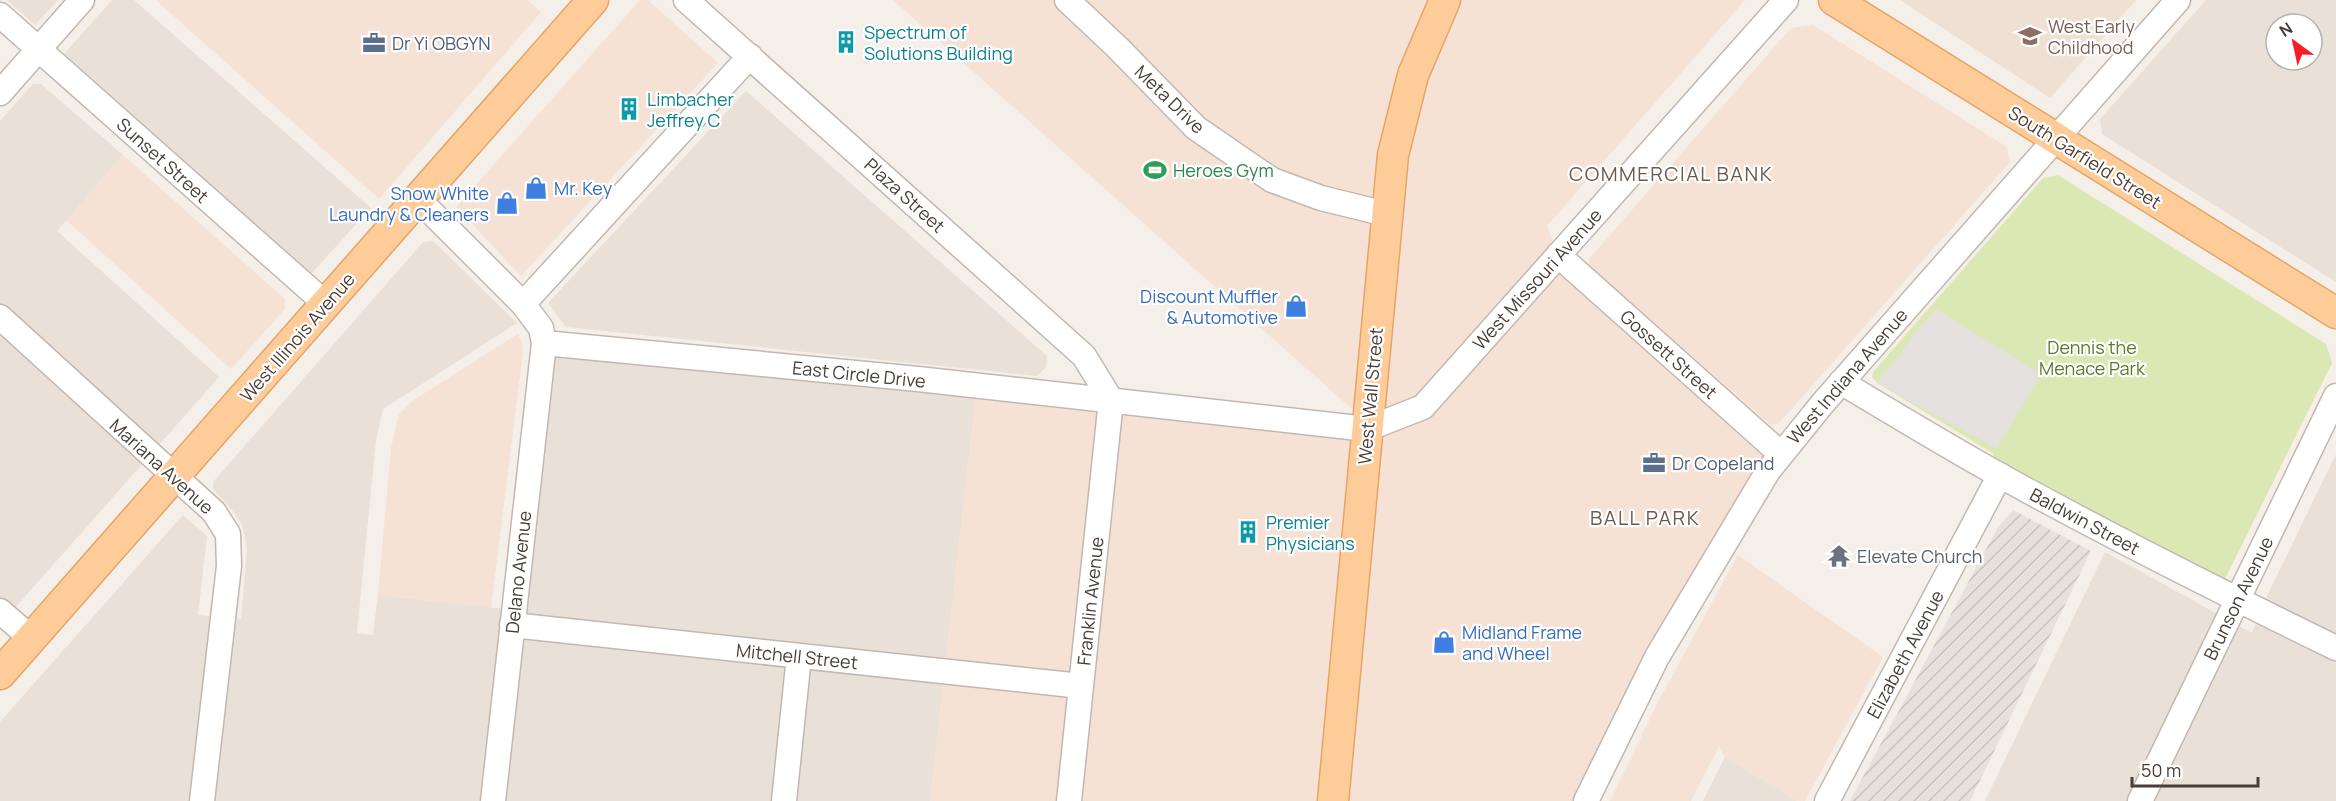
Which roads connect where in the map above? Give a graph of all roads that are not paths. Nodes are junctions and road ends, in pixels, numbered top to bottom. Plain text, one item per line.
1 (82, 0) edge
2 (686, 0) edge
3 (1067, 0) edge
4 (1445, 0) edge
5 (1786, 0) edge
6 (1834, 0) edge
7 (2178, 0) edge
8 (583, 3) edge
9 (0, 15) edge
10 (39, 49) junction
11 (750, 56) junction
12 (0, 93) edge
13 (2055, 138) junction
14 (418, 199) junction
15 (1386, 214) junction
16 (1558, 255) junction
17 (326, 304) junction
18 (523, 304) junction
19 (2336, 313) edge
20 (0, 317) edge
21 (544, 343) junction
22 (1841, 382) junction
23 (2336, 396) edge
24 (1110, 400) junction
25 (1367, 429) junction
26 (1781, 454) junction
27 (2000, 475) junction
28 (174, 478) junction
29 (2236, 601) junction
30 (0, 611) edge
31 (512, 625) junction
32 (31, 638) junction
33 (2336, 648) edge
34 (799, 656) junction
35 (0, 674) edge
36 (1081, 686) junction
37 (202, 801) edge
38 (494, 801) edge
39 (784, 801) edge
40 (1069, 801) edge
41 (1334, 801) edge
42 (1586, 801) edge
43 (1827, 801) edge
44 (2140, 801) edge

1 - 10 street
2 - 11 street, Plaza Street
3 - 15 street, Meta Drive
4 - 15 main road, West Wall Street
5 - 16 street, West Missouri Avenue
6 - 13 main road, South Garfield Street
7 - 13 street, West Indiana Avenue
8 - 14 main road, West Illinois Avenue
9 - 10 street, Sunset Street
10 - 12 street
10 - 17 street, Sunset Street
11 - 18 street
11 - 24 street, Plaza Street
13 - 19 main road, South Garfield Street
13 - 22 street, West Indiana Avenue
14 - 17 main road, West Illinois Avenue
14 - 18 street
15 - 25 main road, West Wall Street
16 - 25 street, West Missouri Avenue
16 - 26 street, Gossett Street
17 - 28 main road, West Illinois Avenue
18 - 21 street
20 - 28 street, Mariana Avenue
21 - 24 street, East Circle Drive
21 - 31 street, Delano Avenue
22 - 26 street, West Indiana Avenue
22 - 27 street, Baldwin Street
23 - 29 street, Brunson Avenue
24 - 25 street, East Circle Drive
24 - 36 street, Franklin Avenue
25 - 41 main road, West Wall Street
26 - 42 street, West Indiana Avenue
27 - 29 street, Baldwin Street
27 - 43 street, Elizabeth Avenue
28 - 32 main road, West Illinois Avenue
28 - 37 street, Mariana Avenue
29 - 33 street, Baldwin Street
29 - 44 street, Brunson Avenue
30 - 32 street
31 - 34 street, Mitchell Street
31 - 38 street, Delano Avenue
32 - 35 main road, West Illinois Avenue
34 - 36 street, Mitchell Street
34 - 39 street
36 - 40 street, Franklin Avenue

